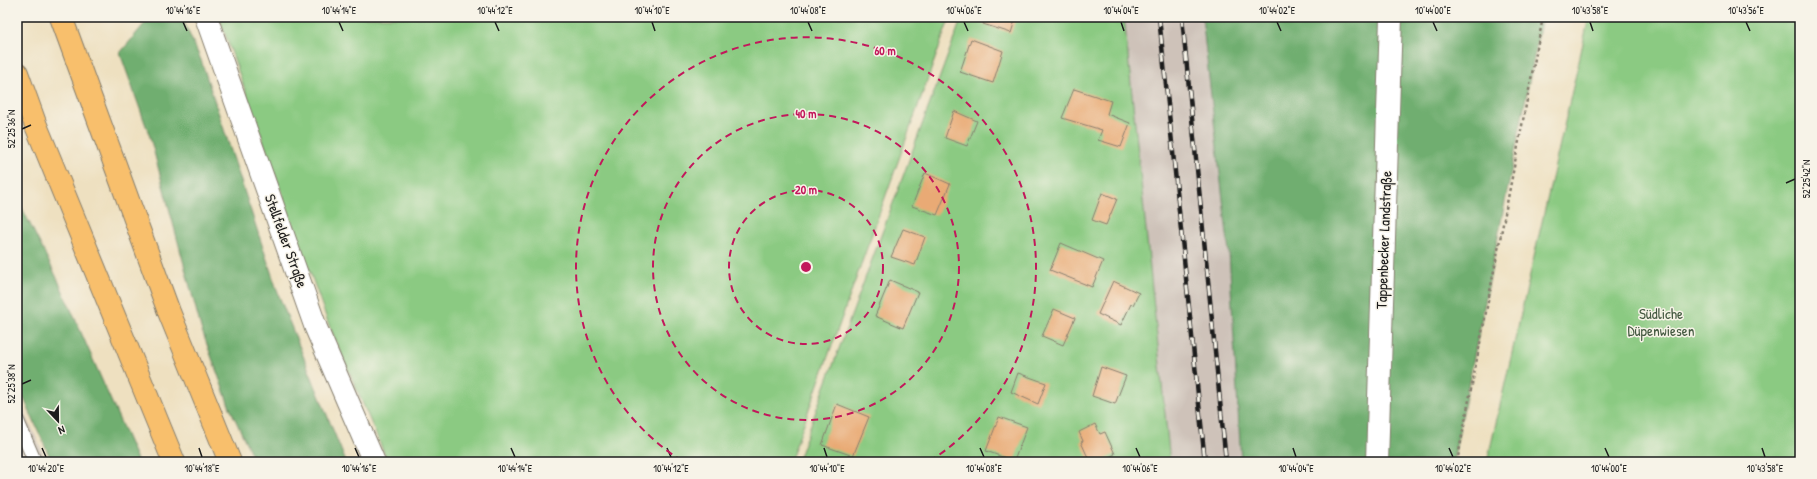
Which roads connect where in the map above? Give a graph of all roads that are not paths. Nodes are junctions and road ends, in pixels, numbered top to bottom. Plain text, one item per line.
1 (61, 17) edge
2 (206, 17) edge
3 (1391, 17) edge
4 (17, 73) edge
5 (17, 420) edge
6 (35, 462) edge
7 (174, 462) edge
8 (230, 462) edge
9 (374, 462) edge
10 (1377, 462) edge

1 - 8 highway
2 - 9 street, Stellfelder Straße
3 - 10 street, Tappenbecker Landstraße
4 - 7 highway
5 - 6 lane

